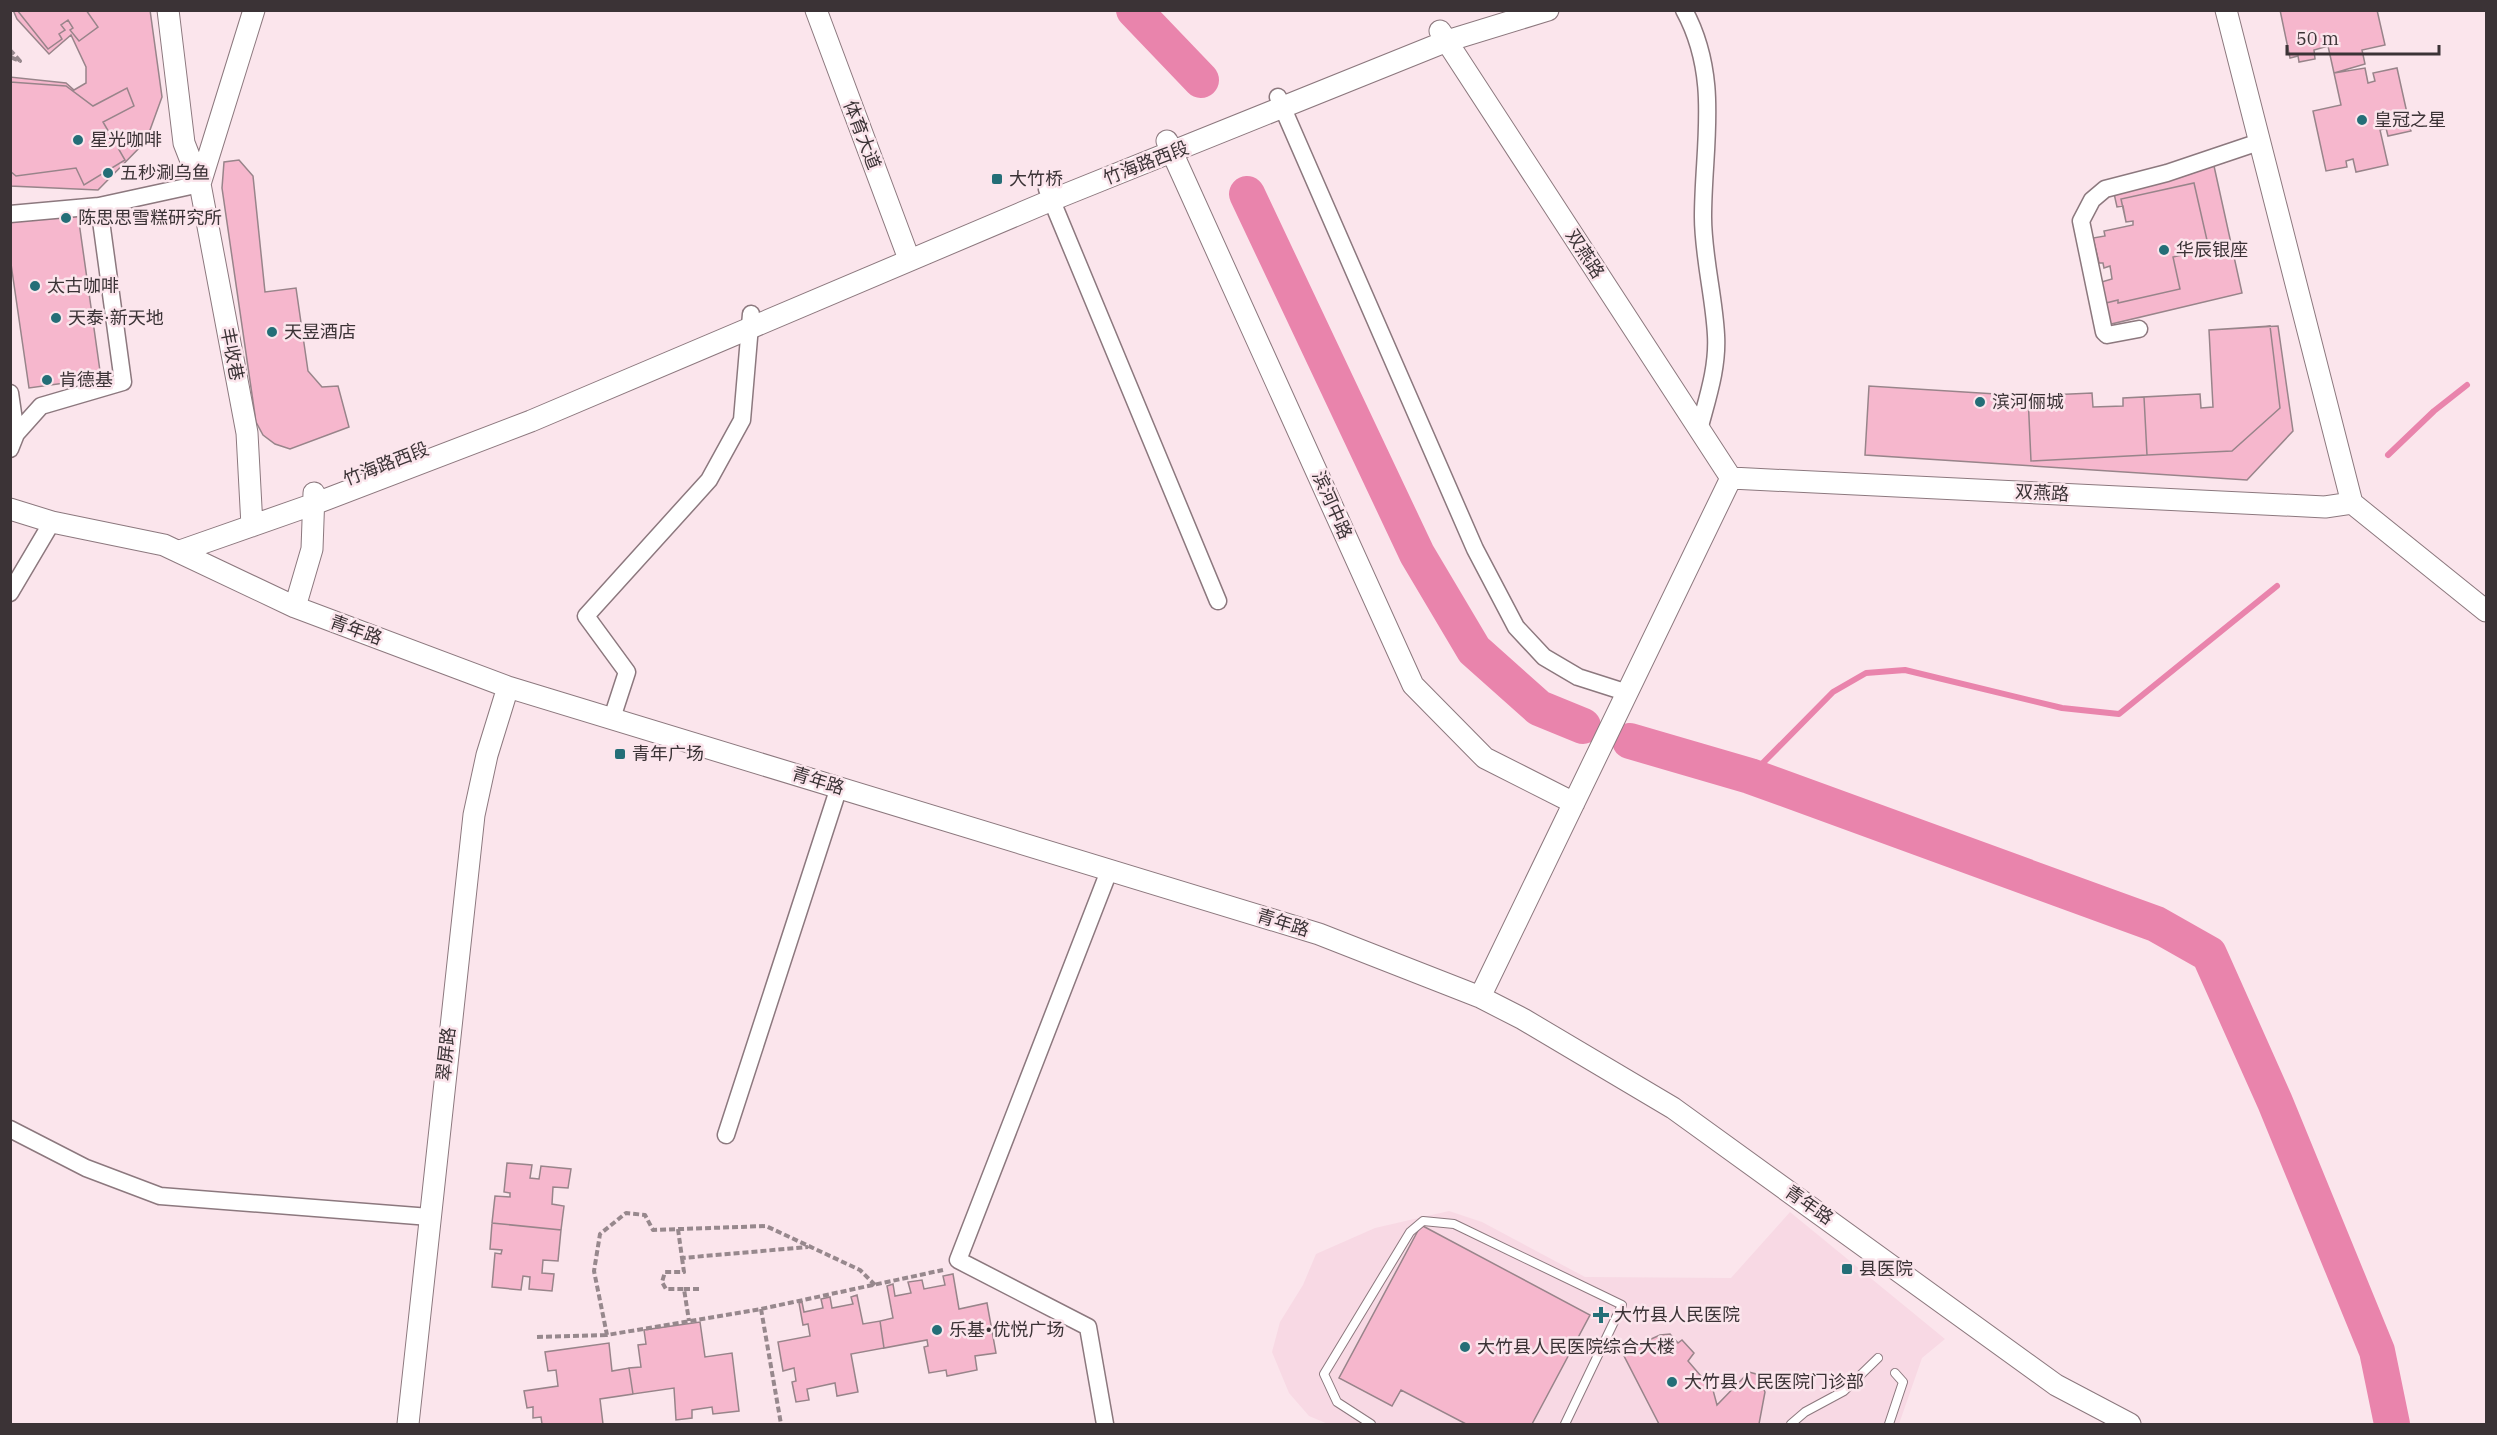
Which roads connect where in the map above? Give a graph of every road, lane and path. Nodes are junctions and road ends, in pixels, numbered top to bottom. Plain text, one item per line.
1 (168, 10) edge
2 (254, 10) edge
3 (816, 10) edge
4 (1505, 10) edge
5 (1548, 10) edge
6 (1684, 10) edge
7 (2226, 10) edge
8 (1444, 36) junction
9 (10, 50) edge
10 (10, 57) edge
11 (1281, 103) junction
12 (2259, 142) junction
13 (1170, 147) junction
14 (200, 184) junction
15 (1049, 195) junction
16 (99, 206) junction
17 (10, 214) edge
18 (907, 254) junction
19 (750, 321) junction
20 (2139, 329) dead end
21 (10, 393) edge
22 (1699, 430) junction
23 (13, 441) edge
24 (1731, 478) junction
25 (314, 498) junction
26 (2352, 503) junction
27 (10, 509) edge
28 (251, 520) junction
29 (52, 522) junction
30 (172, 548) junction
31 (10, 593) edge
32 (1218, 601) dead end
33 (295, 607) junction
34 (2487, 610) edge
35 (508, 687) junction
36 (1628, 693) junction
37 (612, 718) junction
38 (839, 788) junction
39 (1574, 803) junction
40 (1109, 872) junction
41 (1480, 997) junction
42 (10, 1129) edge
43 (726, 1135) dead end
44 (430, 1217) junction
45 (678, 1229) junction
46 (810, 1247) junction
47 (682, 1258) junction
48 (943, 1270) dead end
49 (875, 1285) junction
50 (684, 1289) junction
51 (700, 1289) dead end
52 (761, 1309) junction
53 (689, 1321) junction
54 (607, 1335) junction
55 (537, 1338) dead end
56 (1878, 1358) dead end
57 (1895, 1373) dead end
58 (408, 1425) edge
59 (781, 1425) edge
60 (1105, 1425) edge
61 (1371, 1425) edge
62 (1565, 1425) edge
63 (1791, 1425) edge
64 (1889, 1425) edge
65 (2130, 1425) edge

1 - 14 street, 丰收巷
2 - 14 street, 丰收巷
3 - 18 street, 体育大道
4 - 8 street, 竹海路西段
5 - 8 street, 竹海路西段
6 - 22 street
7 - 12 street
8 - 11 street, 竹海路西段
8 - 22 street, 双燕路
9 - 10 path
11 - 13 street, 竹海路西段
11 - 36 street
12 - 20 street
12 - 26 street
13 - 15 street, 竹海路西段
13 - 39 street, 滨河中路
14 - 16 street
14 - 28 street, 丰收巷
15 - 18 street, 竹海路西段
15 - 32 street
16 - 17 street
16 - 23 street
18 - 19 street, 竹海路西段
19 - 25 street, 竹海路西段
19 - 37 street
21 - 23 street
22 - 24 street, 双燕路
24 - 26 street, 双燕路
24 - 36 street
25 - 28 street, 竹海路西段
25 - 33 street
26 - 34 street
27 - 29 street
28 - 30 street, 竹海路西段
29 - 30 street
29 - 31 street
30 - 33 street, 青年路
33 - 35 street, 青年路
35 - 37 street, 青年路
35 - 44 street, 翠屏路
36 - 39 street
37 - 38 street, 青年路
38 - 40 street, 青年路
38 - 43 street
39 - 41 street
40 - 41 street, 青年路
40 - 60 street
41 - 65 street, 青年路
42 - 44 street
44 - 58 street, 翠屏路
45 - 46 path
45 - 47 path
45 - 54 path
46 - 47 path
46 - 49 path
47 - 50 path
48 - 49 path
49 - 52 path
50 - 51 path
50 - 53 path
52 - 53 path
52 - 59 path
53 - 54 path
54 - 55 path
56 - 63 lane
57 - 64 lane
61 - 62 lane

